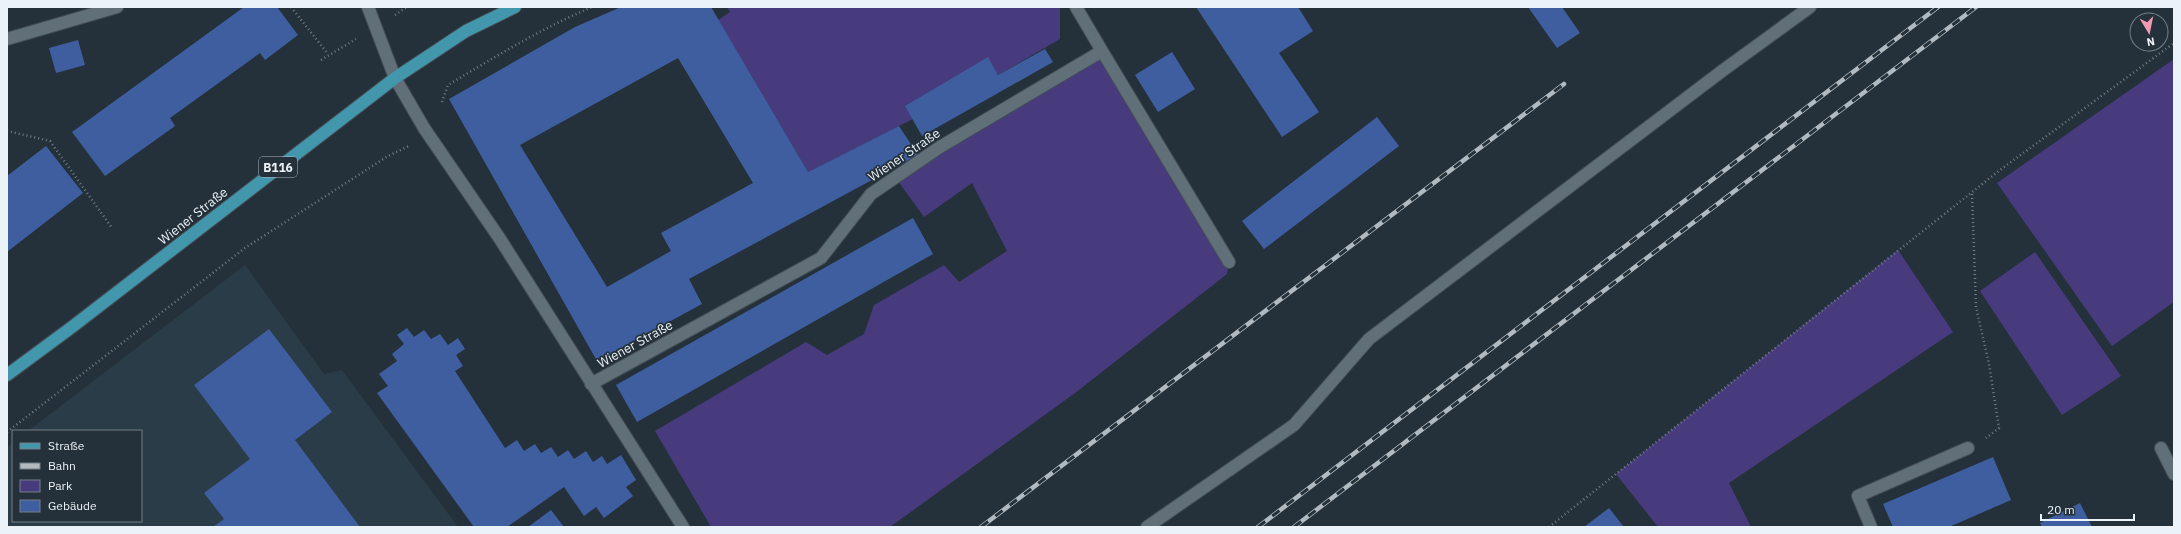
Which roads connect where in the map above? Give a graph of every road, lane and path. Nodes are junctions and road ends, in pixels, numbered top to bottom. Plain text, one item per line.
1 (117, 7) edge
2 (291, 7) edge
3 (368, 7) edge
4 (515, 7) edge
5 (592, 7) edge
6 (1076, 7) edge
7 (1810, 7) edge
8 (7, 39) edge
9 (2174, 43) edge
10 (1102, 50) junction
11 (328, 54) dead end
12 (395, 78) junction
13 (442, 102) dead end
14 (7, 131) edge
15 (409, 146) dead end
16 (1972, 193) junction
17 (112, 228) dead end
18 (1229, 262) dead end
19 (7, 375) edge
20 (591, 384) junction
21 (7, 432) edge
22 (1968, 448) joint
23 (2161, 448) dead end
24 (2174, 474) edge
25 (683, 527) edge
26 (1147, 527) edge
27 (1549, 527) edge
28 (1871, 527) edge

1 - 8 street
2 - 11 path
3 - 12 street
4 - 12 main road, Wiener Straße / B116
5 - 13 path
6 - 10 street
7 - 26 street
9 - 16 path
10 - 18 street
10 - 20 street, Wiener Straße
12 - 19 main road, Wiener Straße / B116
12 - 20 street, Wiener Straße
14 - 17 path
15 - 21 path
16 - 22 path
16 - 27 path
20 - 25 street, Wiener Straße
22 - 28 street
23 - 24 street

